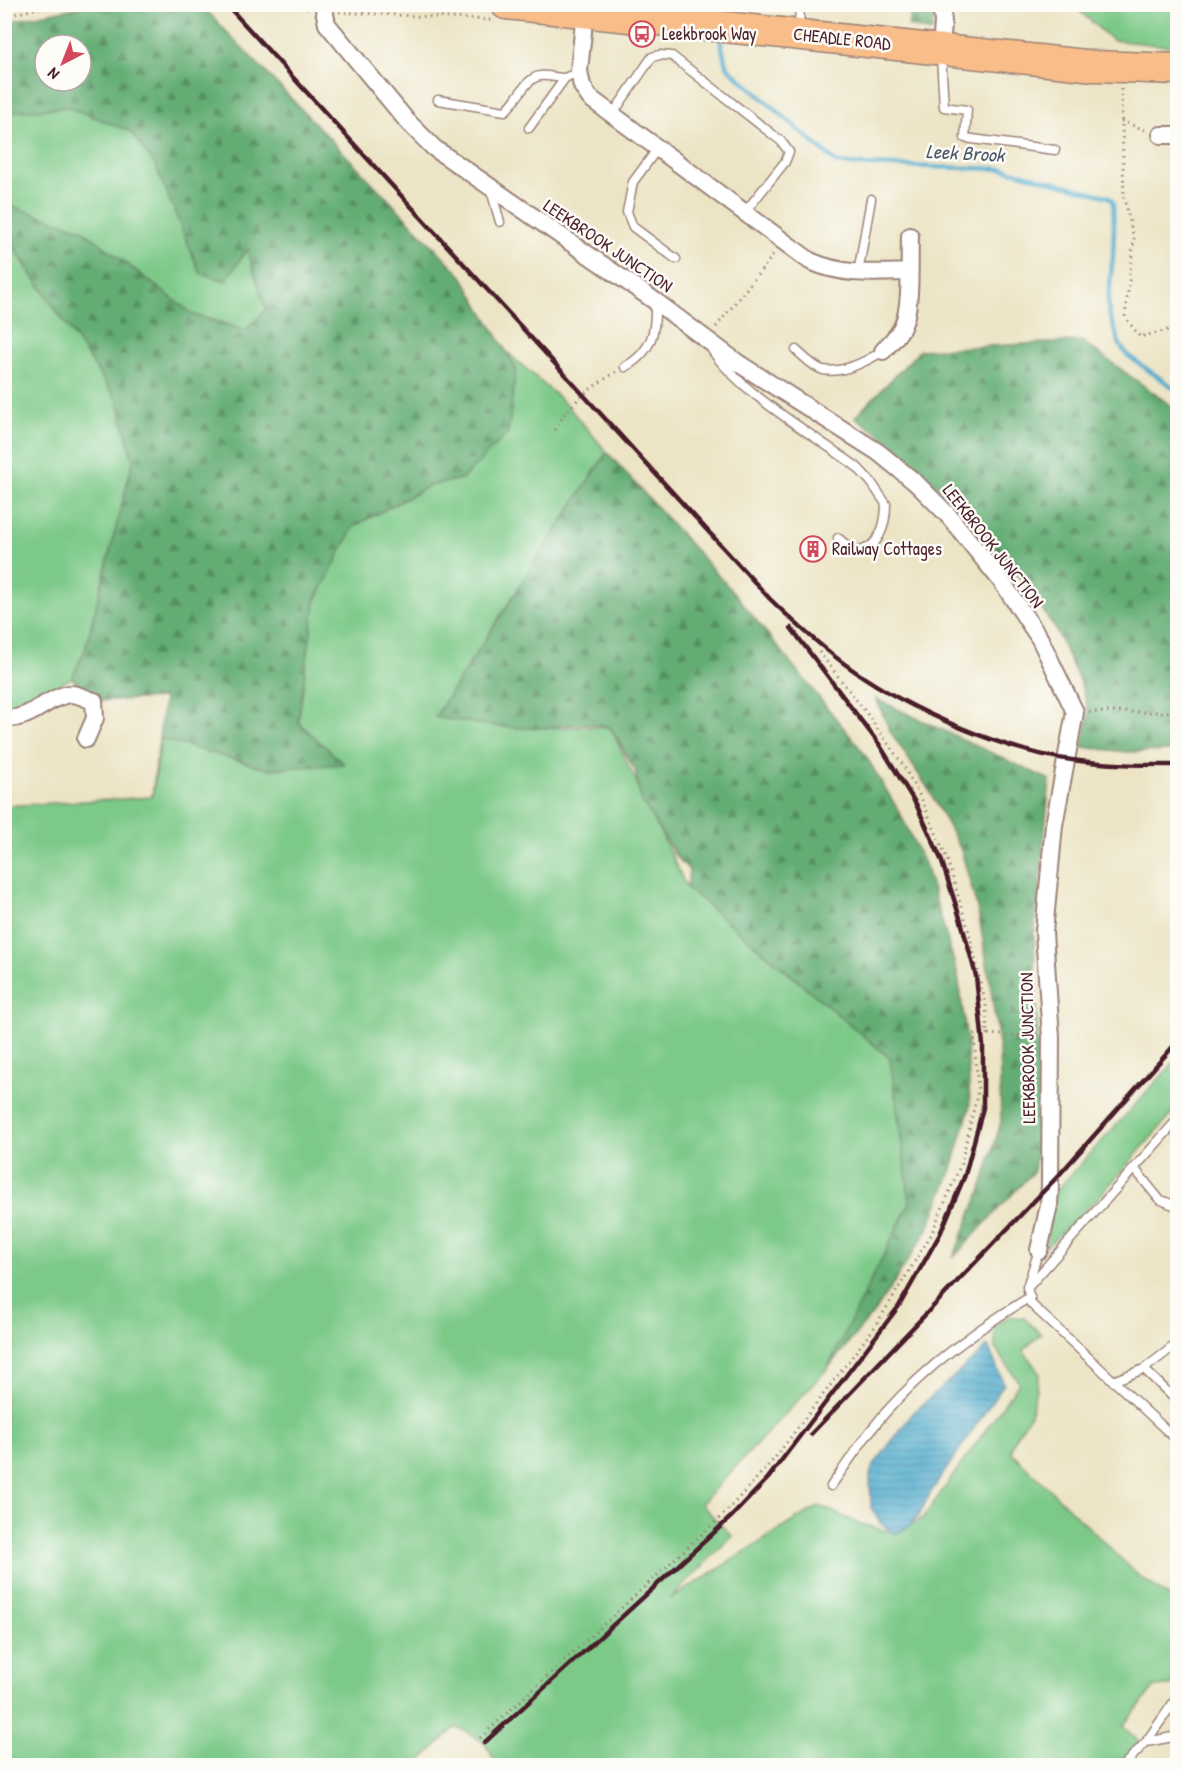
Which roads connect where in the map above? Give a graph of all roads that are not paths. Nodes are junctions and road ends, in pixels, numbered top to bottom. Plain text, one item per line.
1 (322, 4) edge
2 (506, 4) edge
3 (800, 4) edge
4 (940, 4) edge
5 (585, 12) junction
6 (799, 35) junction
7 (941, 50) junction
8 (1178, 69) edge
9 (572, 75) junction
10 (438, 100) dead end
11 (612, 115) junction
12 (530, 128) dead end
13 (658, 148) junction
14 (1055, 150) dead end
15 (491, 189) junction
16 (871, 199) dead end
17 (745, 212) junction
18 (500, 222) dead end
19 (910, 236) dead end
20 (676, 259) dead end
21 (908, 272) junction
22 (858, 273) junction
23 (655, 301) junction
24 (706, 341) junction
25 (796, 350) dead end
26 (883, 351) joint
27 (625, 367) road end
28 (838, 538) dead end
29 (4, 718) edge
30 (86, 739) dead end
31 (1178, 1119) edge
32 (1134, 1168) junction
33 (1178, 1208) edge
34 (1039, 1250) joint
35 (1027, 1287) junction
36 (1030, 1297) junction
37 (1178, 1343) edge
38 (1144, 1369) junction
39 (1113, 1381) junction
40 (1178, 1402) edge
41 (1178, 1441) edge
42 (831, 1486) dead end
43 (1178, 1696) edge
44 (1178, 1736) edge
45 (1146, 1742) junction
46 (1123, 1766) edge

1 - 15 street, LEEKBROOK JUNCTION
2 - 5 highway, CHEADLE ROAD
3 - 6 lane
4 - 7 street
5 - 6 highway, CHEADLE ROAD
5 - 9 street
6 - 7 highway, CHEADLE ROAD
7 - 8 highway, CHEADLE ROAD
7 - 14 lane
9 - 10 lane
9 - 11 street
9 - 12 lane
11 - 13 street
11 - 17 lane
13 - 17 street
13 - 20 lane
15 - 18 lane
15 - 23 street, LEEKBROOK JUNCTION
16 - 22 lane
17 - 22 street
19 - 21 street
21 - 22 street
21 - 26 street
23 - 24 street, LEEKBROOK JUNCTION
23 - 27 lane
24 - 28 lane
24 - 34 street, LEEKBROOK JUNCTION
25 - 26 lane
29 - 30 street
31 - 32 lane
32 - 33 lane
32 - 35 lane
34 - 35 lane
35 - 36 lane
36 - 39 lane
36 - 42 lane
37 - 38 lane
38 - 39 lane
38 - 40 lane
39 - 41 lane
43 - 45 lane
44 - 45 lane
45 - 46 lane

